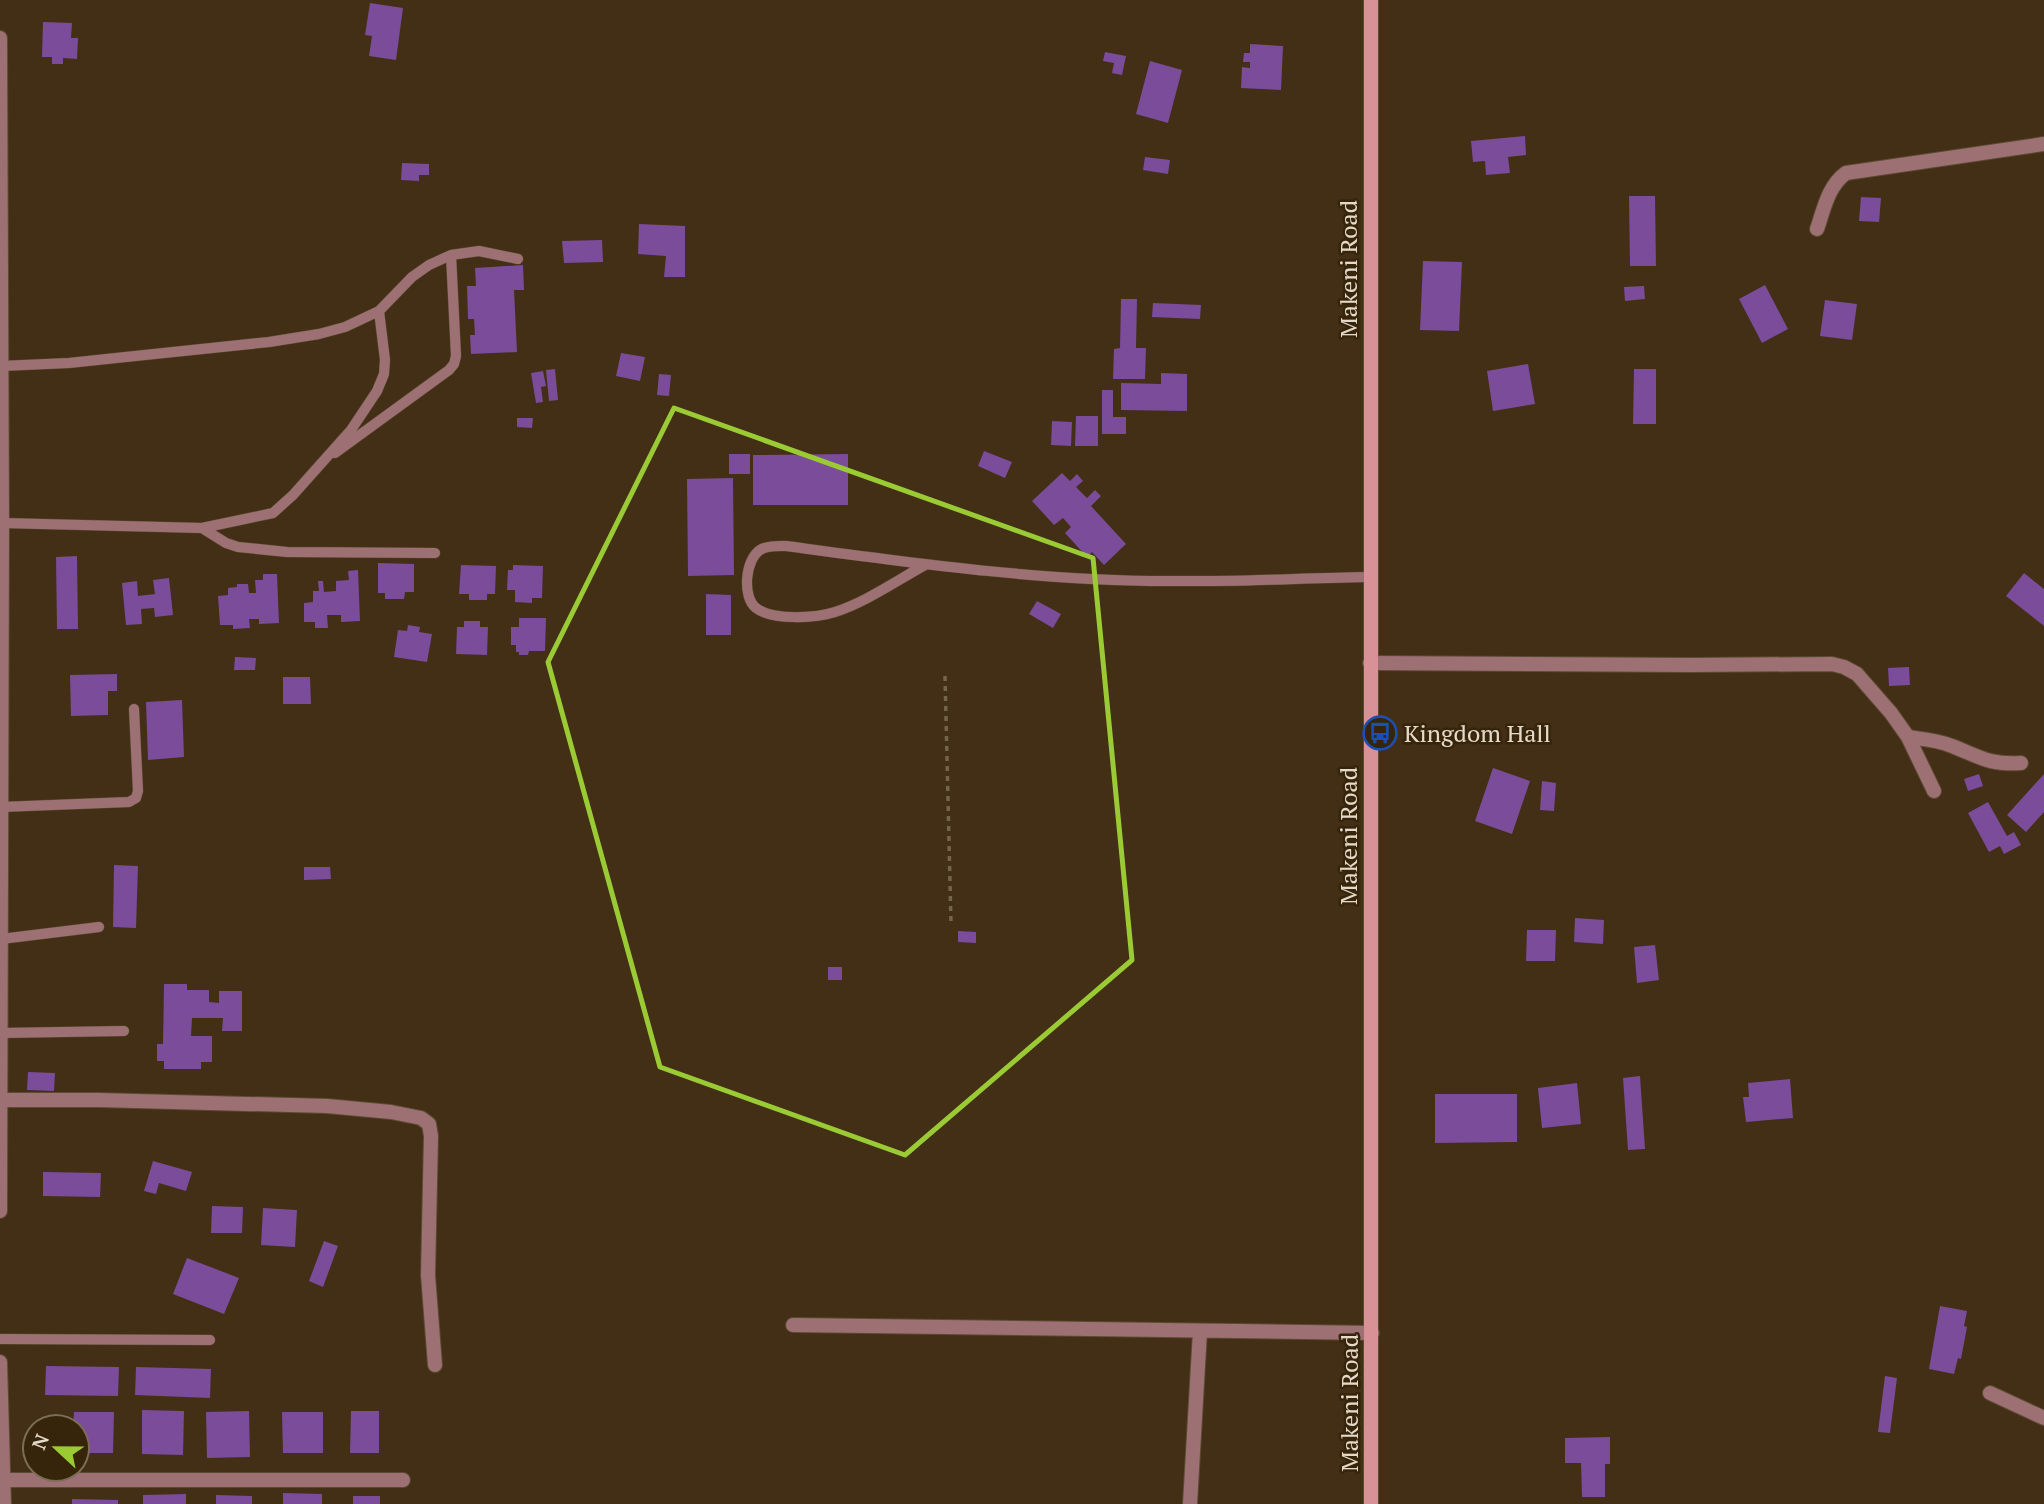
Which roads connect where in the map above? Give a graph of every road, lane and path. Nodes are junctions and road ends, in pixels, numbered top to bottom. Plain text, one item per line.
1 (1371, 0) edge
2 (0, 38) edge
3 (2044, 144) edge
4 (1817, 229) dead end
5 (451, 255) junction
6 (518, 260) dead end
7 (379, 311) junction
8 (1, 366) edge
9 (320, 464) junction
10 (2, 523) junction
11 (202, 528) junction
12 (435, 552) dead end
13 (925, 565) junction
14 (1370, 577) junction
15 (1370, 663) junction
16 (945, 676) dead end
17 (134, 709) dead end
18 (1908, 737) junction
19 (2021, 763) dead end
20 (1, 773) edge
21 (1934, 791) dead end
22 (1, 807) edge
23 (951, 923) dead end
24 (99, 927) dead end
25 (1, 939) edge
26 (124, 1031) dead end
27 (1, 1033) edge
28 (1, 1100) edge
29 (0, 1119) edge
30 (0, 1211) edge
31 (793, 1325) dead end
32 (1200, 1331) junction
33 (1372, 1333) junction
34 (0, 1339) edge
35 (210, 1340) dead end
36 (0, 1362) edge
37 (435, 1365) dead end
38 (1990, 1393) dead end
39 (2044, 1418) edge
40 (5, 1480) junction
41 (403, 1480) dead end
42 (4, 1504) edge
43 (1190, 1504) edge
44 (1371, 1504) edge

1 - 14 main road, Makeni Road
2 - 8 street
3 - 4 street
5 - 6 lane
5 - 7 lane
5 - 9 lane
7 - 8 lane
7 - 9 lane
8 - 10 street
9 - 11 lane
10 - 11 lane
10 - 20 street
11 - 12 lane
13 - 13 lane
13 - 14 lane
14 - 15 main road, Makeni Road
15 - 18 street
15 - 33 main road, Makeni Road
16 - 23 path
17 - 22 lane
18 - 19 street
18 - 21 street
20 - 22 street
22 - 25 street
24 - 25 lane
25 - 27 street
26 - 27 lane
27 - 28 street
28 - 29 street
28 - 37 street
29 - 30 street
31 - 32 street
32 - 33 street
32 - 43 street
33 - 44 main road, Makeni Road
34 - 35 lane
36 - 40 street
38 - 39 street
40 - 41 street
40 - 42 street

